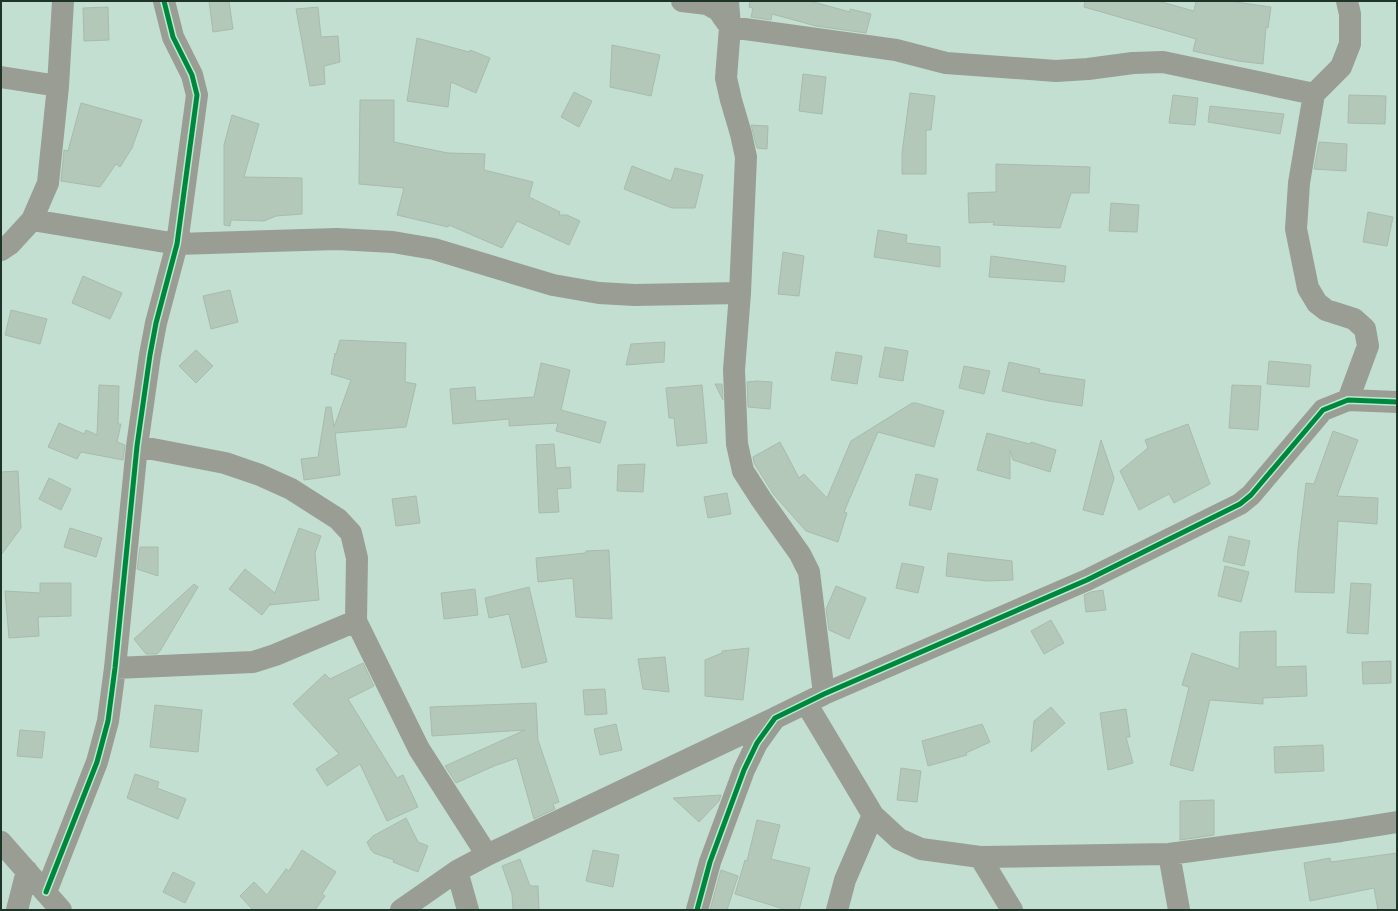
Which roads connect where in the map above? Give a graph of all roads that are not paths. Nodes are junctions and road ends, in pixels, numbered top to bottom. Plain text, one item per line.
1 (63, 1) edge
2 (164, 1) edge
3 (682, 1) edge
4 (728, 1) edge
5 (1347, 1) edge
6 (730, 27) junction
7 (1, 77) edge
8 (58, 86) junction
9 (1314, 94) junction
10 (32, 220) junction
11 (176, 244) junction
12 (1, 250) edge
13 (740, 293) junction
14 (1348, 400) junction
15 (1397, 402) edge
16 (137, 446) junction
17 (356, 621) junction
18 (115, 668) junction
19 (815, 699) junction
20 (775, 718) junction
21 (873, 815) junction
22 (1397, 822) edge
23 (1, 842) edge
24 (1169, 854) junction
25 (487, 855) junction
26 (980, 857) junction
27 (27, 871) junction
28 (457, 872) junction
29 (46, 892) junction
30 (17, 910) edge
31 (61, 910) edge
32 (401, 910) edge
33 (468, 910) edge
34 (697, 910) edge
35 (837, 910) edge
36 (1012, 910) edge
37 (1179, 910) edge

1 - 8 street
2 - 11 street
3 - 6 street
4 - 6 street
5 - 9 street
6 - 9 street
6 - 13 street
7 - 8 street
8 - 10 street
9 - 14 street
10 - 11 street
10 - 12 street
11 - 13 street
11 - 16 street
13 - 19 street
14 - 15 street
14 - 19 street
16 - 17 street
16 - 18 street
17 - 18 street
17 - 25 street
18 - 29 street
19 - 20 street
19 - 21 street
20 - 25 street
20 - 34 street
21 - 26 street
21 - 35 street
22 - 24 street
23 - 27 street
24 - 26 street
24 - 37 street
25 - 28 street
26 - 36 street
27 - 29 street
27 - 30 street
28 - 32 street
28 - 33 street
29 - 31 street

